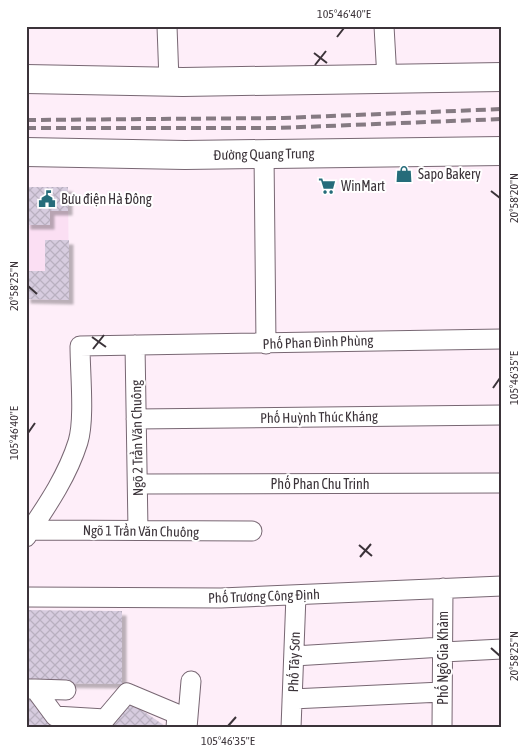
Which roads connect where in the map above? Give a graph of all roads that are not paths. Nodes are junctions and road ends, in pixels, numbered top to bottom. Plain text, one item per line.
1 (167, 26) edge
2 (384, 26) edge
3 (502, 77) edge
4 (26, 79) edge
5 (387, 79) junction
6 (169, 82) junction
7 (502, 151) edge
8 (26, 152) edge
9 (264, 154) junction
10 (502, 339) edge
11 (266, 344) junction
12 (135, 345) junction
13 (502, 415) edge
14 (136, 419) junction
15 (502, 483) edge
16 (138, 484) junction
17 (138, 530) junction
18 (252, 531) dead end
19 (29, 534) edge
20 (502, 586) edge
21 (443, 588) junction
22 (296, 595) junction
23 (26, 597) edge
24 (502, 649) edge
25 (443, 650) junction
26 (294, 656) junction
27 (191, 681) dead end
28 (30, 689) edge
29 (66, 690) dead end
30 (442, 692) junction
31 (292, 699) junction
32 (176, 728) edge
33 (187, 728) edge
34 (291, 728) edge
35 (442, 728) edge

1 - 6 street
2 - 5 street
3 - 5 highway
4 - 6 highway
5 - 6 highway
7 - 9 highway, Đường Quang Trung
8 - 9 highway, Đường Quang Trung
9 - 11 street
10 - 11 street, Phố Phan Đình Phùng
11 - 12 street, Phố Phan Đình Phùng
12 - 14 street, Ngõ 2 Trần Văn Chuông
12 - 19 street, Phố Phan Đình Phùng
13 - 14 street, Phố Huỳnh Thúc Kháng
14 - 16 street, Ngõ 2 Trần Văn Chuông
15 - 16 street, Phố Phan Chu Trinh
16 - 17 street, Ngõ 2 Trần Văn Chuông
17 - 18 street, Ngõ 1 Trần Văn Chuông
17 - 19 street, Ngõ 1 Trần Văn Chuông
20 - 21 street, Phố Trương Công Định
21 - 22 street, Phố Trương Công Định
21 - 25 street, Phố Ngô Gia Khảm
22 - 23 street, Phố Trương Công Định
22 - 26 street, Phố Tây Sơn
24 - 25 street
25 - 26 street
25 - 30 street, Phố Ngô Gia Khảm
26 - 31 street, Phố Tây Sơn
27 - 33 street
28 - 29 street
28 - 32 street
30 - 31 street
30 - 35 street, Phố Ngô Gia Khảm
31 - 34 street, Phố Tây Sơn

